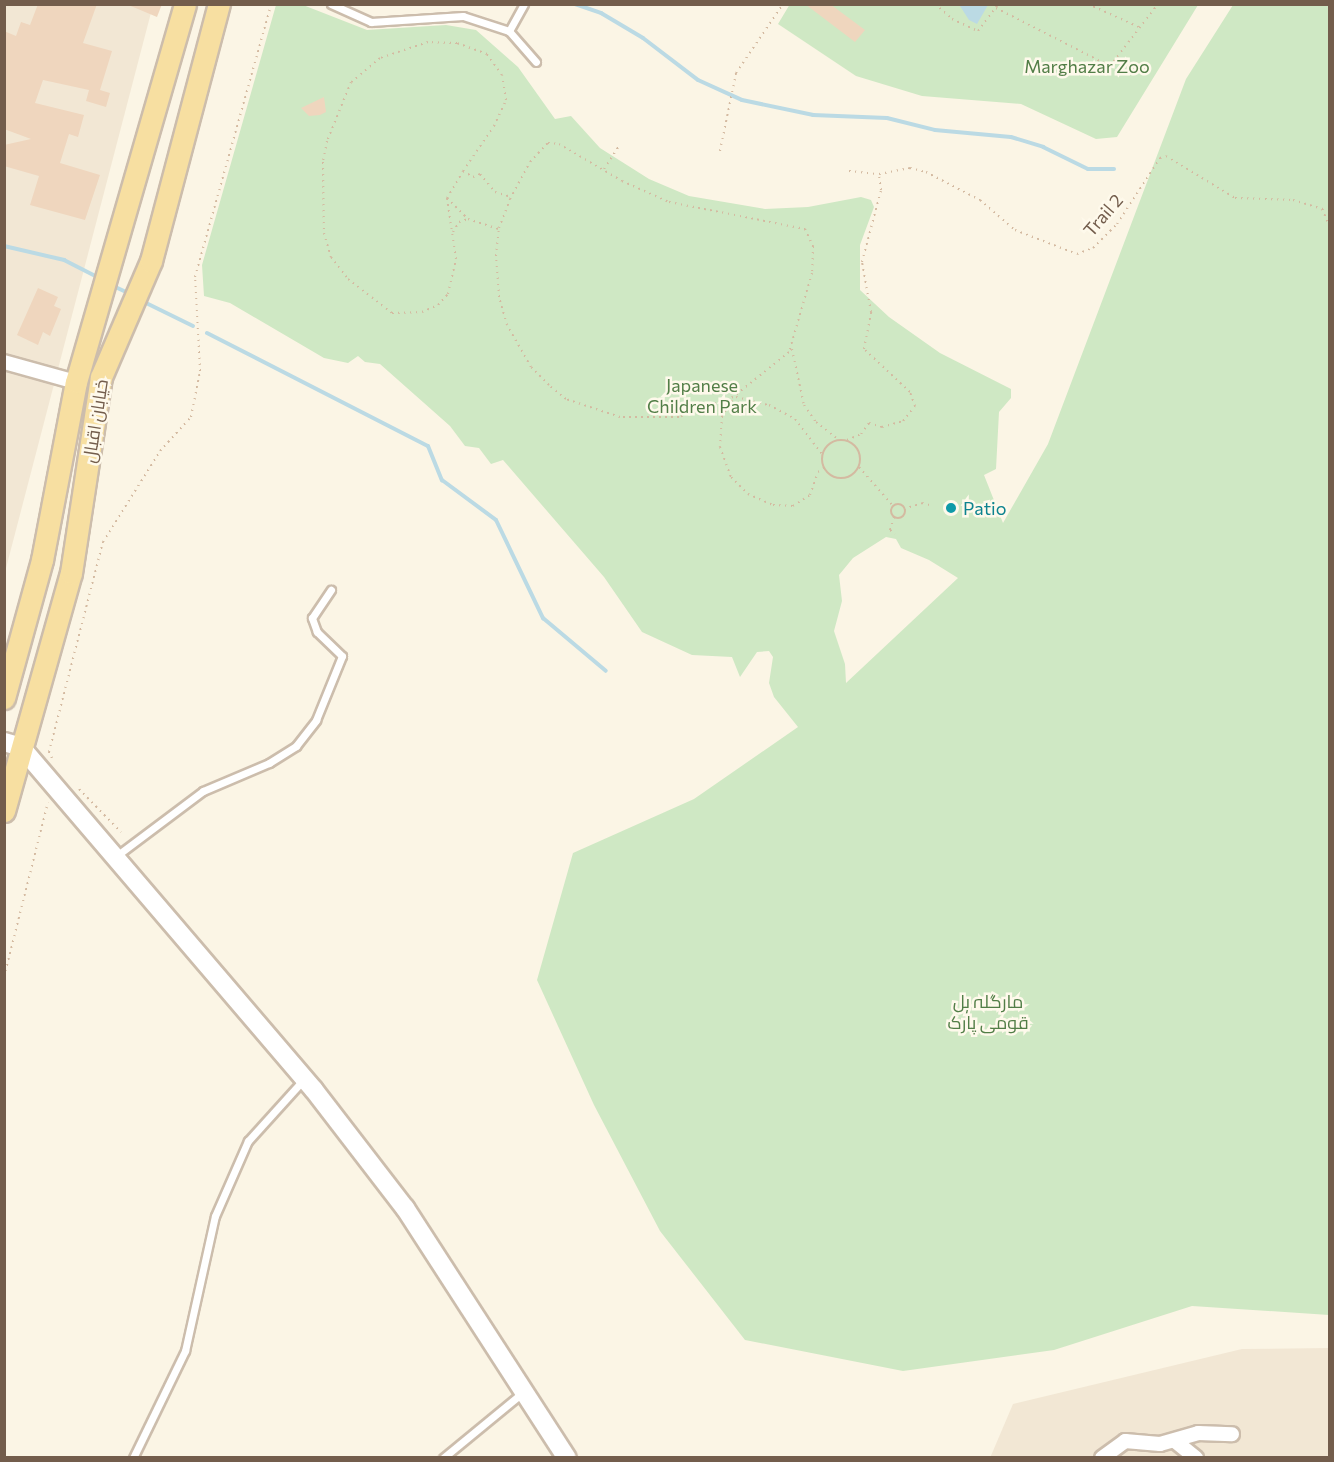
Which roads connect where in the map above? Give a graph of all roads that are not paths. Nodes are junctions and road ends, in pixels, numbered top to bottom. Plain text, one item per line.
1 (185, 4) edge
2 (219, 4) edge
3 (331, 4) edge
4 (523, 6) edge
5 (509, 31) junction
6 (536, 63) dead end
7 (4, 362) edge
8 (76, 382) junction
9 (331, 590) dead end
10 (4, 698) edge
11 (13, 745) edge
12 (4, 811) edge
13 (114, 857) junction
14 (304, 1079) junction
15 (524, 1391) junction
16 (1232, 1434) dead end
17 (1175, 1441) junction
18 (133, 1458) edge
19 (443, 1458) edge
20 (567, 1458) edge
21 (1102, 1458) edge
22 (1196, 1458) edge

1 - 8 main road, خیابان اقبال
2 - 11 main road, خیابان اقبال
3 - 5 lane
4 - 5 lane
5 - 6 lane
7 - 8 street
8 - 10 main road, خیابان اقبال
9 - 13 lane
11 - 12 main road, خیابان اقبال
11 - 13 street
13 - 14 street
14 - 15 street
14 - 18 lane
15 - 19 lane
15 - 20 street
16 - 17 street
17 - 21 street
17 - 22 street

